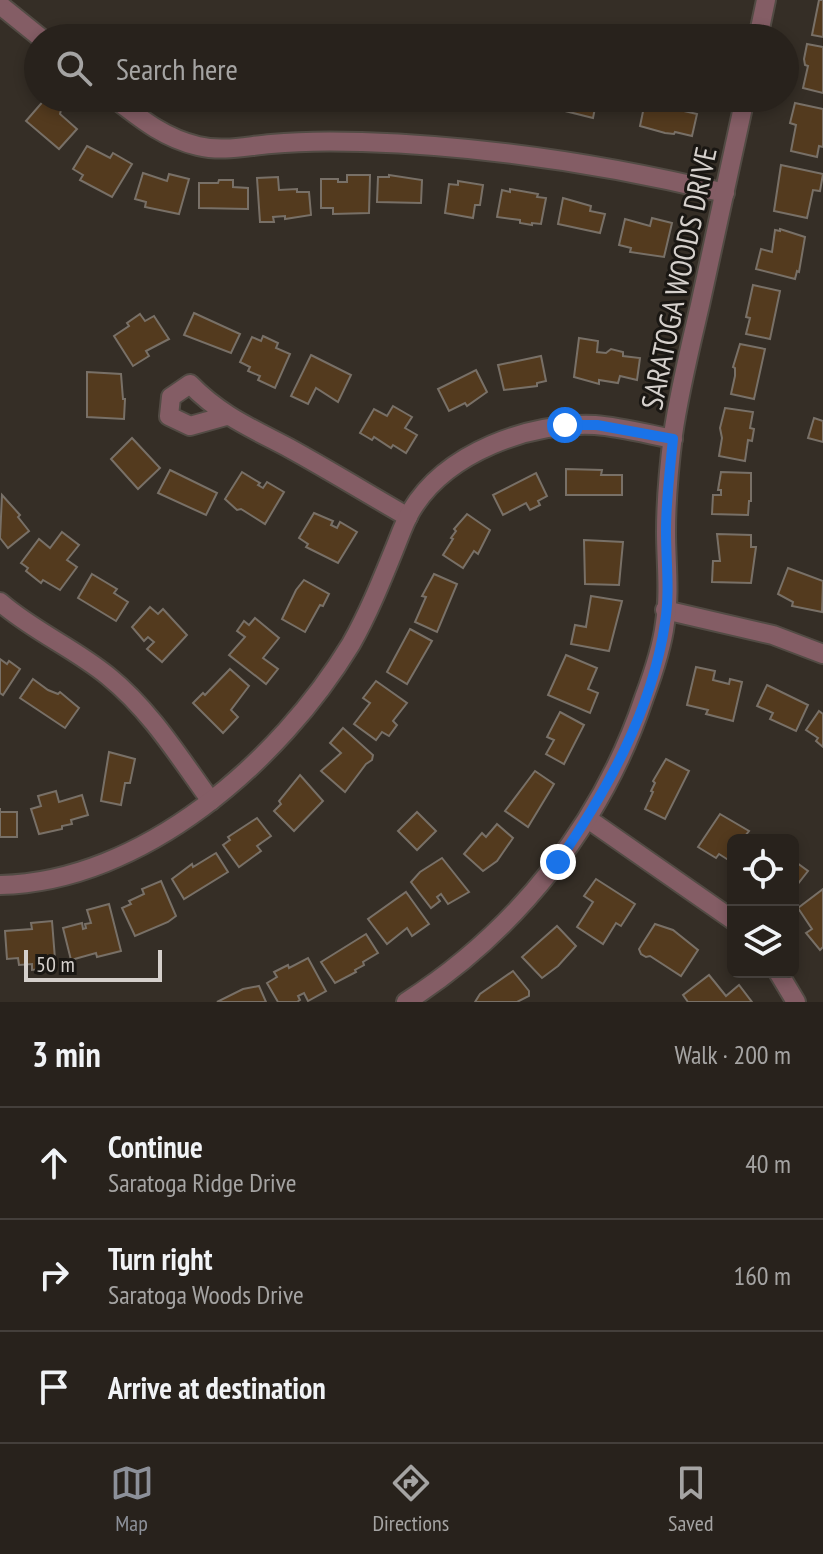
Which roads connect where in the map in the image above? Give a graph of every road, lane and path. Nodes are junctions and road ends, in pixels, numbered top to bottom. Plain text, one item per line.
1 (766, 0) edge
2 (0, 5) edge
3 (24, 24) edge
4 (761, 24) edge
5 (131, 112) edge
6 (742, 112) edge
7 (725, 193) junction
8 (226, 416) dead end
9 (673, 439) junction
10 (408, 517) junction
11 (0, 602) edge
12 (665, 610) junction
13 (823, 654) edge
14 (211, 801) junction
15 (588, 819) junction
16 (0, 885) edge
17 (727, 916) edge
18 (782, 978) edge
19 (429, 996) edge
20 (406, 1002) edge
21 (796, 1002) edge

1 - 4 street
2 - 3 street
5 - 7 street
6 - 7 street, SARATOGA WOODS DRIVE
7 - 9 street, SARATOGA WOODS DRIVE
8 - 10 street
9 - 10 street
9 - 12 street, SARATOGA WOODS DRIVE
10 - 14 street
11 - 14 street
12 - 13 street
12 - 15 street, SARATOGA WOODS DRIVE
14 - 16 street
15 - 17 street
15 - 19 street, SARATOGA WOODS DRIVE
18 - 21 street
19 - 20 street, SARATOGA WOODS DRIVE

